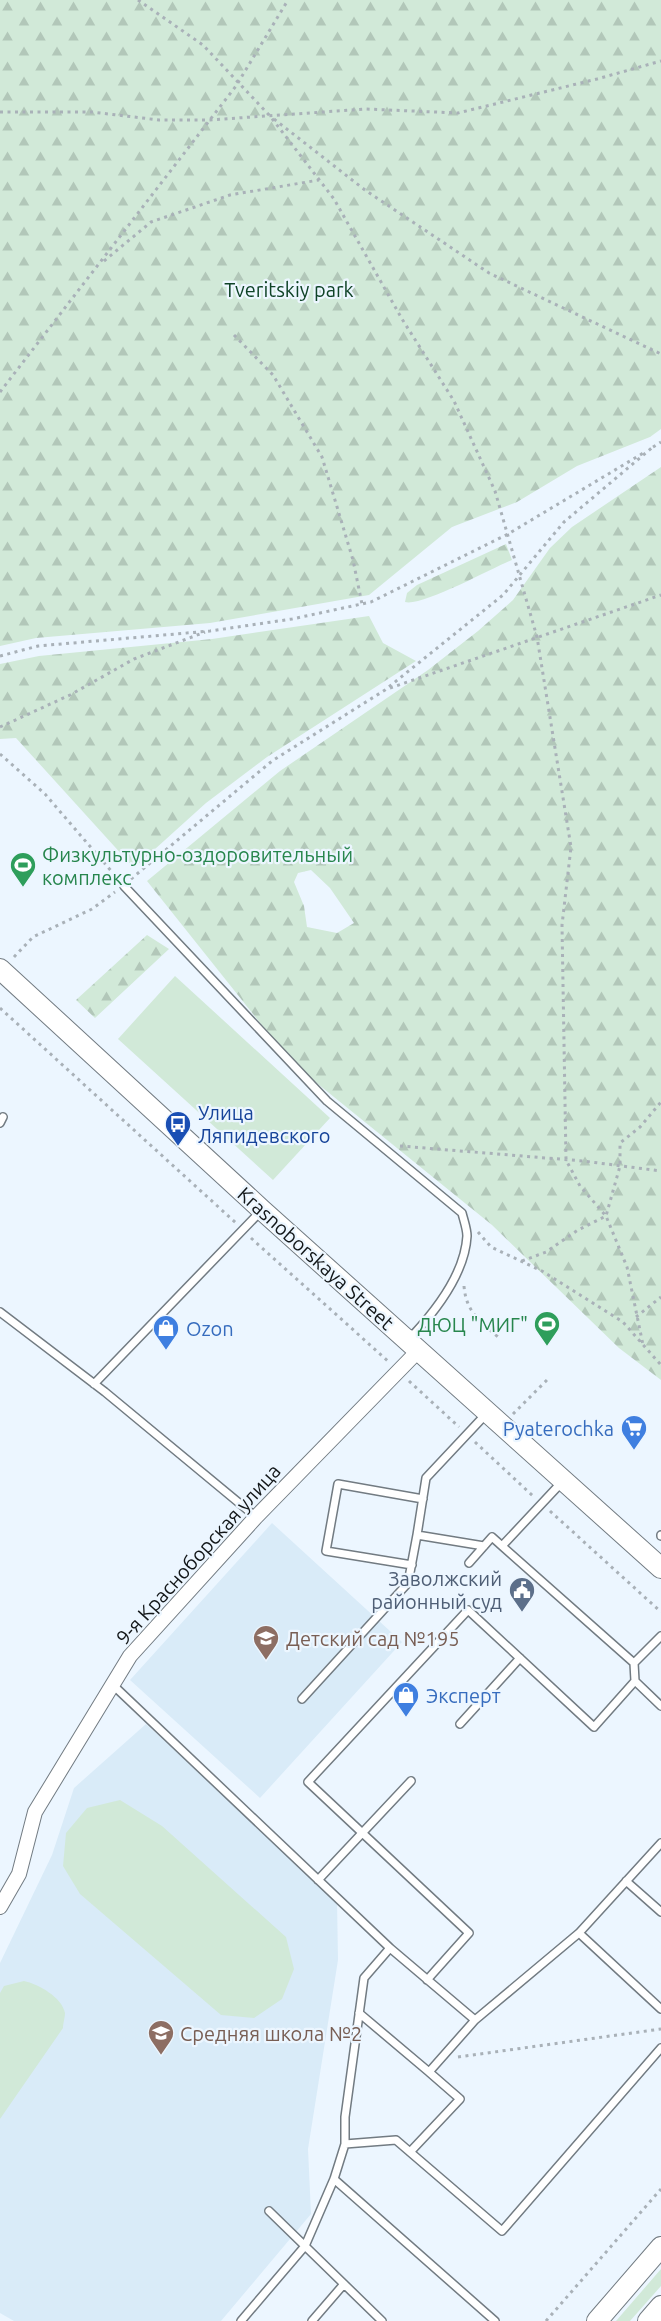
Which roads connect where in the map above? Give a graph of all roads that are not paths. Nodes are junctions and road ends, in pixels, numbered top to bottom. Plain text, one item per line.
1 (124, 886) road end
2 (7, 963) edge
3 (262, 1210) junction
4 (336, 1278) junction
5 (0, 1312) edge
6 (418, 1351) junction
7 (94, 1384) junction
8 (494, 1419) junction
9 (563, 1481) junction
10 (423, 1499) junction
11 (256, 1517) junction
12 (417, 1535) junction
13 (484, 1546) junction
14 (502, 1546) junction
15 (469, 1563) dead end
16 (412, 1565) junction
17 (661, 1569) edge
18 (661, 1636) edge
19 (520, 1658) junction
20 (634, 1663) junction
21 (635, 1682) junction
22 (113, 1685) junction
23 (302, 1699) dead end
24 (661, 1706) edge
25 (460, 1724) dead end
26 (411, 1781) dead end
27 (361, 1833) junction
28 (661, 1843) edge
29 (318, 1880) junction
30 (626, 1881) junction
31 (0, 1907) edge
32 (661, 1912) edge
33 (579, 1933) junction
34 (390, 1948) junction
35 (427, 1980) junction
36 (661, 2009) edge
37 (359, 2013) junction
38 (475, 2020) junction
39 (661, 2048) edge
40 (429, 2072) junction
41 (345, 2144) junction
42 (410, 2152) junction
43 (334, 2179) junction
44 (269, 2211) dead end
45 (305, 2246) junction
46 (661, 2247) edge
47 (344, 2284) junction
48 (661, 2306) edge
49 (241, 2321) edge
50 (312, 2321) edge
51 (382, 2321) edge
52 (495, 2321) edge
53 (597, 2321) edge
54 (648, 2321) edge

1 - 4 lane
2 - 3 street, Krasnoborskaya Street
3 - 4 street, Krasnoborskaya Street
3 - 7 lane
4 - 6 street, Krasnoborskaya Street
5 - 7 lane
6 - 8 street, Krasnoborskaya Street
6 - 11 street, 9-я Красноборская улица
7 - 11 lane
8 - 9 street, Krasnoborskaya Street
8 - 10 lane
9 - 14 lane
9 - 17 street, Krasnoborskaya Street
10 - 12 lane
10 - 16 lane
11 - 22 street, 9-я Красноборская улица
12 - 13 lane
12 - 16 lane
13 - 14 lane
13 - 15 lane
14 - 20 lane
16 - 23 lane
18 - 20 lane
19 - 21 lane
19 - 25 lane
19 - 27 lane
20 - 21 lane
21 - 24 lane
22 - 29 lane
22 - 31 street, 9-я Красноборская улица
26 - 27 lane
27 - 29 lane
27 - 35 lane
28 - 30 lane
29 - 34 lane
30 - 32 lane
30 - 33 lane
33 - 36 lane
33 - 38 lane
34 - 35 lane
34 - 37 lane
35 - 38 lane
37 - 40 lane
37 - 41 lane
38 - 40 lane
39 - 42 lane
40 - 42 lane
41 - 42 lane
41 - 43 lane
43 - 45 lane
43 - 52 lane
44 - 45 lane
45 - 47 lane
45 - 49 lane
46 - 53 street
47 - 50 lane
47 - 51 lane
48 - 54 street

